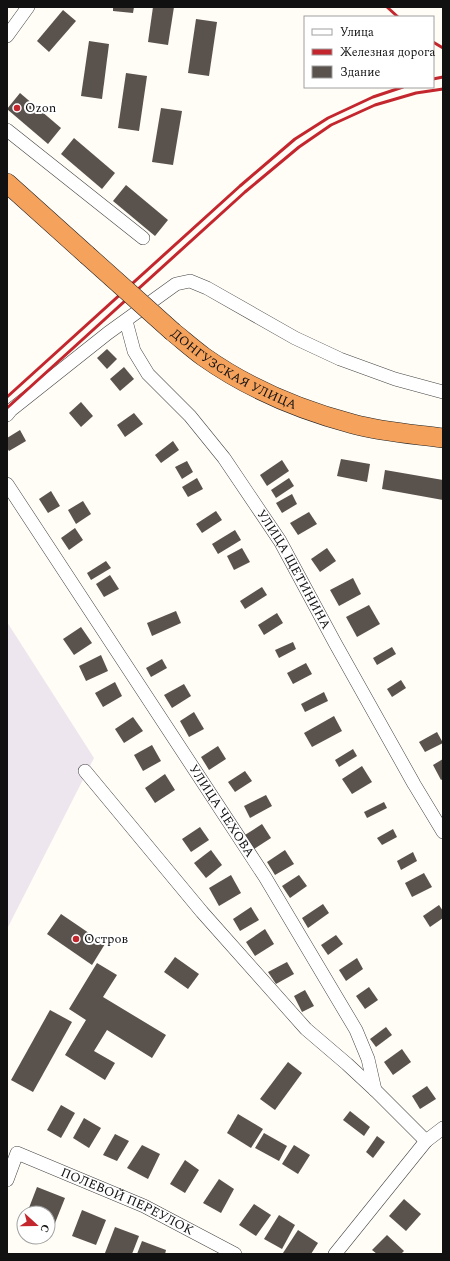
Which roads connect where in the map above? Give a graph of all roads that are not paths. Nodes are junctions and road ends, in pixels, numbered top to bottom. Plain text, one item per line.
1 (28, 7) edge
2 (7, 36) edge
3 (7, 130) edge
4 (7, 184) edge
5 (143, 238) dead end
6 (126, 321) junction
7 (443, 392) edge
8 (7, 414) edge
9 (443, 438) edge
10 (7, 484) edge
11 (85, 771) dead end
12 (443, 832) edge
13 (375, 1090) junction
14 (443, 1128) edge
15 (426, 1140) junction
16 (7, 1180) edge
17 (235, 1254) edge
18 (335, 1254) edge

1 - 2 street
3 - 5 street
4 - 9 highway, ДОНГУЗСКАЯ УЛИЦА, bridge
6 - 7 street
6 - 8 street
6 - 12 street, УЛИЦА ЩЕТИНИНА
10 - 13 street, УЛИЦА ЧЕХОВА
11 - 13 street
13 - 15 street
14 - 15 street
15 - 18 street
16 - 17 street, ПОЛЕВОЙ ПЕРЕУЛОК

